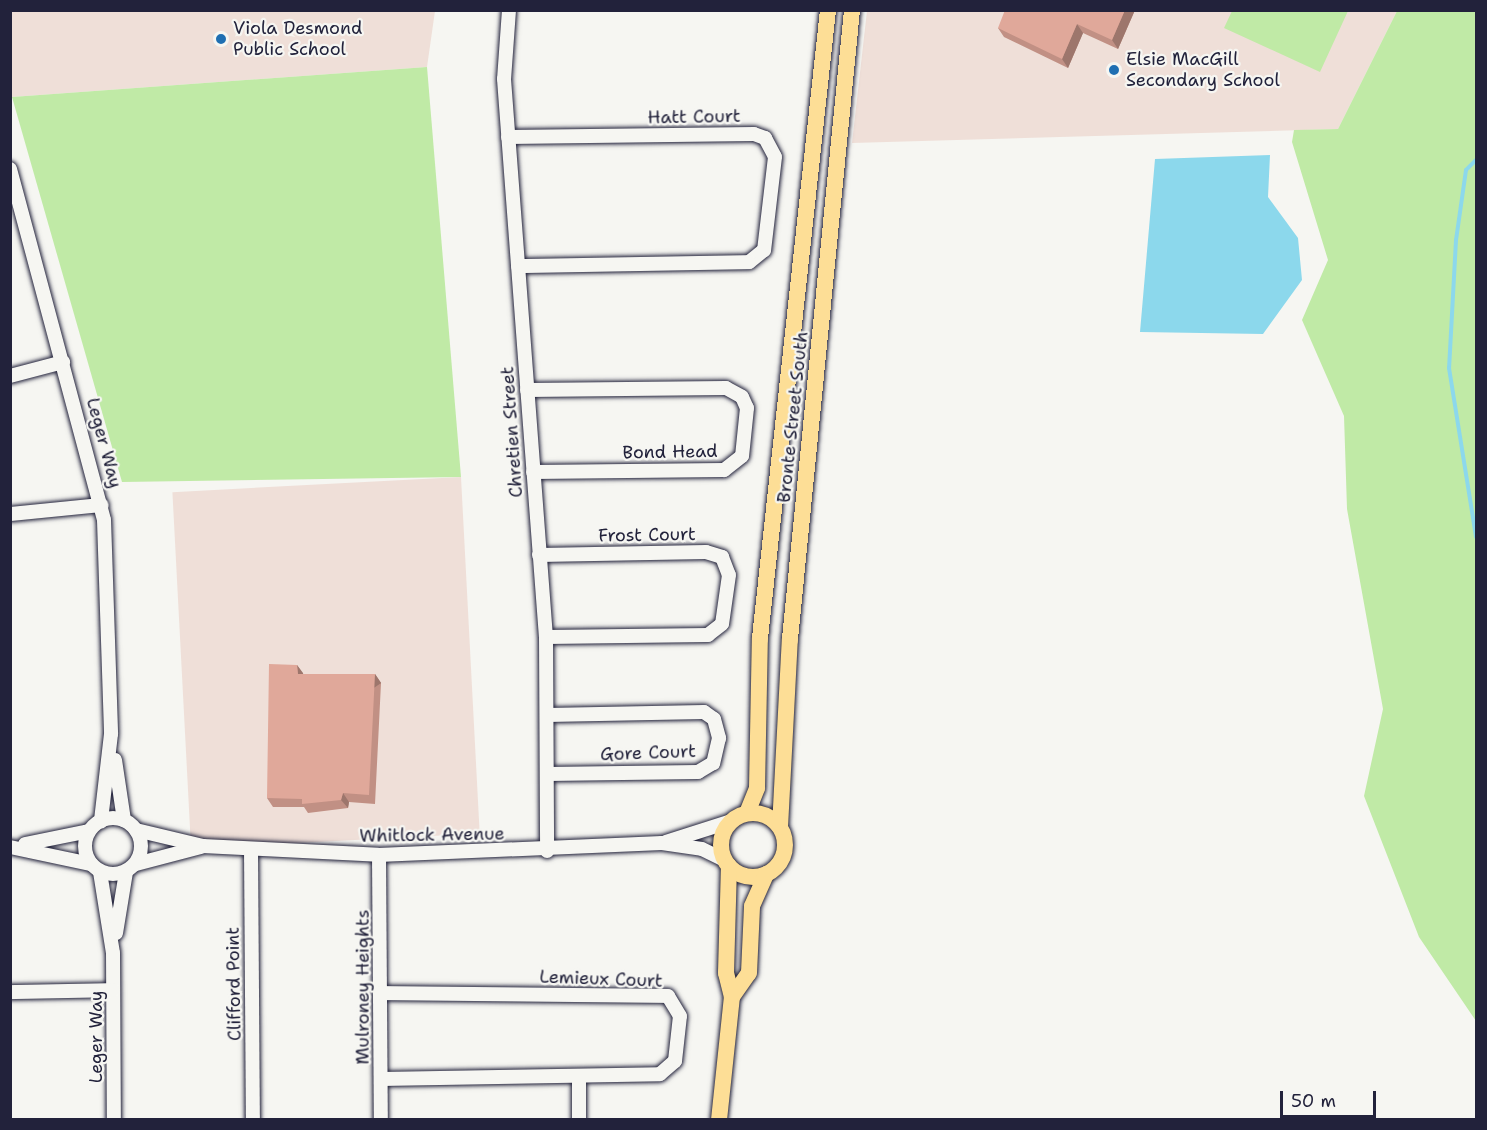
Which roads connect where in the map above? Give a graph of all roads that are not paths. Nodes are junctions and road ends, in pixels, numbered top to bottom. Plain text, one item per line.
1 (509, 10) edge
2 (828, 10) edge
3 (852, 10) edge
4 (508, 137) junction
5 (10, 169) edge
6 (518, 266) junction
7 (63, 362) junction
8 (10, 376) edge
9 (528, 390) junction
10 (533, 472) junction
11 (102, 505) junction
12 (10, 514) edge
13 (539, 555) junction
14 (546, 637) junction
15 (547, 715) junction
16 (111, 734) junction
17 (547, 774) junction
18 (739, 817) junction
19 (101, 820) junction
20 (124, 820) junction
21 (780, 827) junction
22 (136, 830) junction
23 (90, 831) junction
24 (662, 843) junction
25 (203, 846) junction
26 (11, 847) edge
27 (251, 849) junction
28 (547, 851) junction
29 (379, 855) junction
30 (727, 863) junction
31 (96, 868) junction
32 (131, 868) junction
33 (766, 874) junction
34 (113, 953) junction
35 (113, 990) junction
36 (10, 992) edge
37 (381, 993) junction
38 (732, 997) junction
39 (579, 1076) junction
40 (381, 1079) junction
41 (114, 1119) edge
42 (253, 1119) edge
43 (381, 1119) edge
44 (579, 1119) edge
45 (719, 1119) edge

1 - 4 street, Chretien Street
2 - 18 main road, Bronte Street South
3 - 21 main road, Bronte Street South
4 - 6 street, Chretien Street
4 - 6 street, Hatt Court
5 - 7 street, Leger Way
6 - 9 street, Chretien Street
7 - 8 street
7 - 11 street, Leger Way
9 - 10 street, Chretien Street
9 - 10 street, Bond Head
10 - 13 street, Chretien Street
11 - 12 street
11 - 16 street, Leger Way
13 - 14 street, Chretien Street
13 - 14 street, Frost Court
14 - 15 street, Chretien Street
15 - 17 street, Chretien Street
15 - 17 street, Gore Court
16 - 19 street, Leger Way
16 - 20 street, Leger Way
17 - 28 street, Chretien Street
18 - 21 main road
18 - 24 street, Whitlock Avenue
18 - 30 main road
19 - 20 street
19 - 23 street
20 - 22 street
21 - 33 main road
22 - 25 street, Whitlock Avenue
22 - 32 street
23 - 26 street
23 - 31 street
24 - 28 street, Whitlock Avenue
24 - 30 street, Whitlock Avenue
25 - 27 street, Whitlock Avenue
25 - 32 street, Whitlock Avenue
26 - 31 street
27 - 29 street, Whitlock Avenue
27 - 42 street, Clifford Point
28 - 29 street, Whitlock Avenue
29 - 37 street, Mulroney Heights
30 - 33 main road
30 - 38 main road
31 - 32 street
31 - 34 street, Leger Way
32 - 34 street, Leger Way
33 - 38 main road
34 - 35 street, Leger Way
35 - 36 street
35 - 41 street, Leger Way
37 - 39 street, Lemieux Court
37 - 40 street, Mulroney Heights
38 - 45 main road
39 - 40 street, Lemieux Court
39 - 44 street
40 - 43 street, Mulroney Heights

